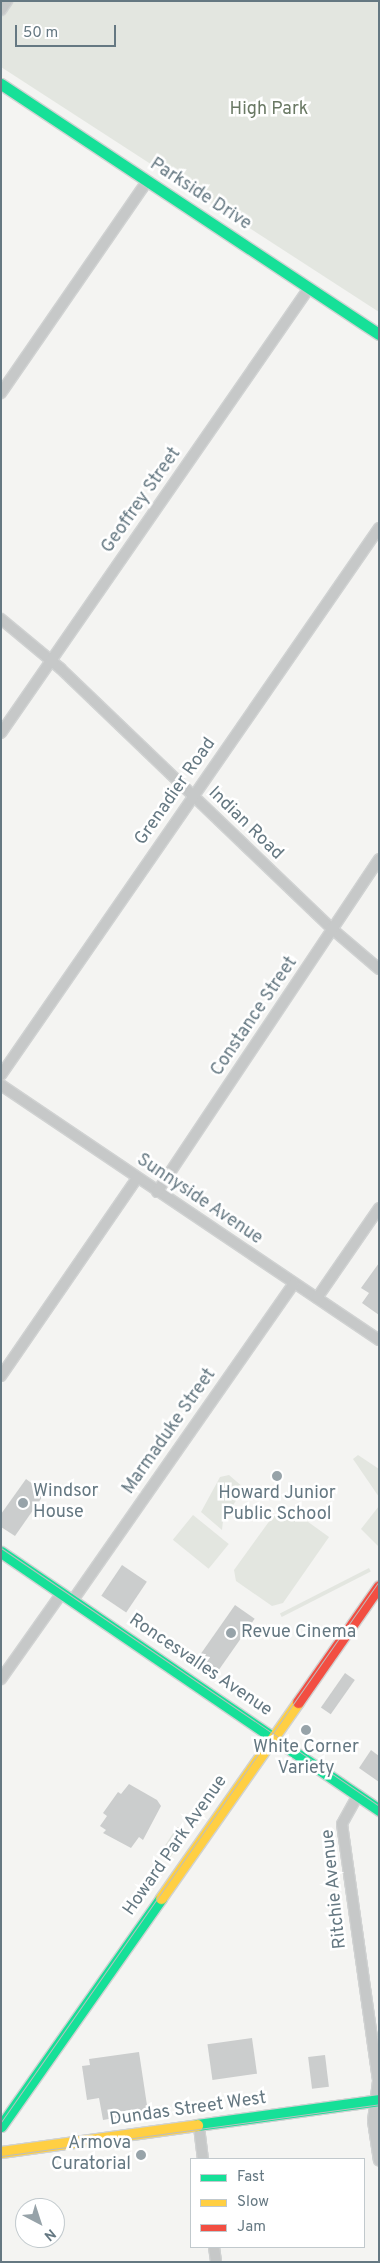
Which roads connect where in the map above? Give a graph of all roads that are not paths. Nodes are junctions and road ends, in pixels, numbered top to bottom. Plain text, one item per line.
1 (7, 1) edge
2 (1, 10) edge
3 (1, 84) edge
4 (147, 181) junction
5 (309, 288) junction
6 (379, 334) edge
7 (1, 393) edge
8 (379, 528) edge
9 (1, 619) edge
10 (51, 660) junction
11 (1, 733) edge
12 (193, 797) junction
13 (379, 859) edge
14 (331, 928) junction
15 (379, 969) edge
16 (1, 1075) edge
17 (1, 1085) edge
18 (137, 1178) junction
19 (157, 1192) junction
20 (379, 1208) edge
21 (294, 1283) junction
22 (317, 1298) junction
23 (379, 1340) edge
24 (1, 1376) edge
25 (1, 1552) edge
26 (379, 1586) edge
27 (62, 1593) junction
28 (73, 1600) junction
29 (1, 1679) edge
30 (273, 1737) junction
31 (358, 1795) junction
32 (379, 1810) edge
33 (377, 2100) edge
34 (1, 2126) edge
35 (199, 2126) junction
36 (1, 2152) edge
37 (203, 2158) edge
38 (379, 2161) edge
39 (214, 2248) edge
40 (216, 2262) edge

1 - 2 street
3 - 4 street, Parkside Drive
4 - 5 street, Parkside Drive
4 - 7 street
5 - 6 street, Parkside Drive
5 - 10 street, Geoffrey Street
8 - 12 street, Grenadier Road
9 - 10 street, Indian Road
10 - 11 street, Geoffrey Street
10 - 12 street, Indian Road
12 - 14 street, Indian Road
12 - 16 street, Grenadier Road
13 - 14 street, Constance Street
14 - 15 street, Indian Road
14 - 19 street, Constance Street
17 - 18 street, Sunnyside Avenue
18 - 19 street, Sunnyside Avenue
18 - 24 street
19 - 21 street, Sunnyside Avenue
20 - 22 street
21 - 22 street, Sunnyside Avenue
21 - 28 street, Marmaduke Street
22 - 23 street, Sunnyside Avenue
25 - 27 street, Roncesvalles Avenue
26 - 30 street, Howard Park Avenue
27 - 28 street, Roncesvalles Avenue
27 - 29 street
28 - 30 street, Roncesvalles Avenue
30 - 31 street, Roncesvalles Avenue
30 - 34 street, Howard Park Avenue
31 - 32 street, Roncesvalles Avenue
31 - 33 street, Ritchie Avenue
33 - 35 street, Dundas Street West
33 - 38 street, Ritchie Avenue
35 - 36 street, Dundas Street West
35 - 37 street
39 - 40 street

